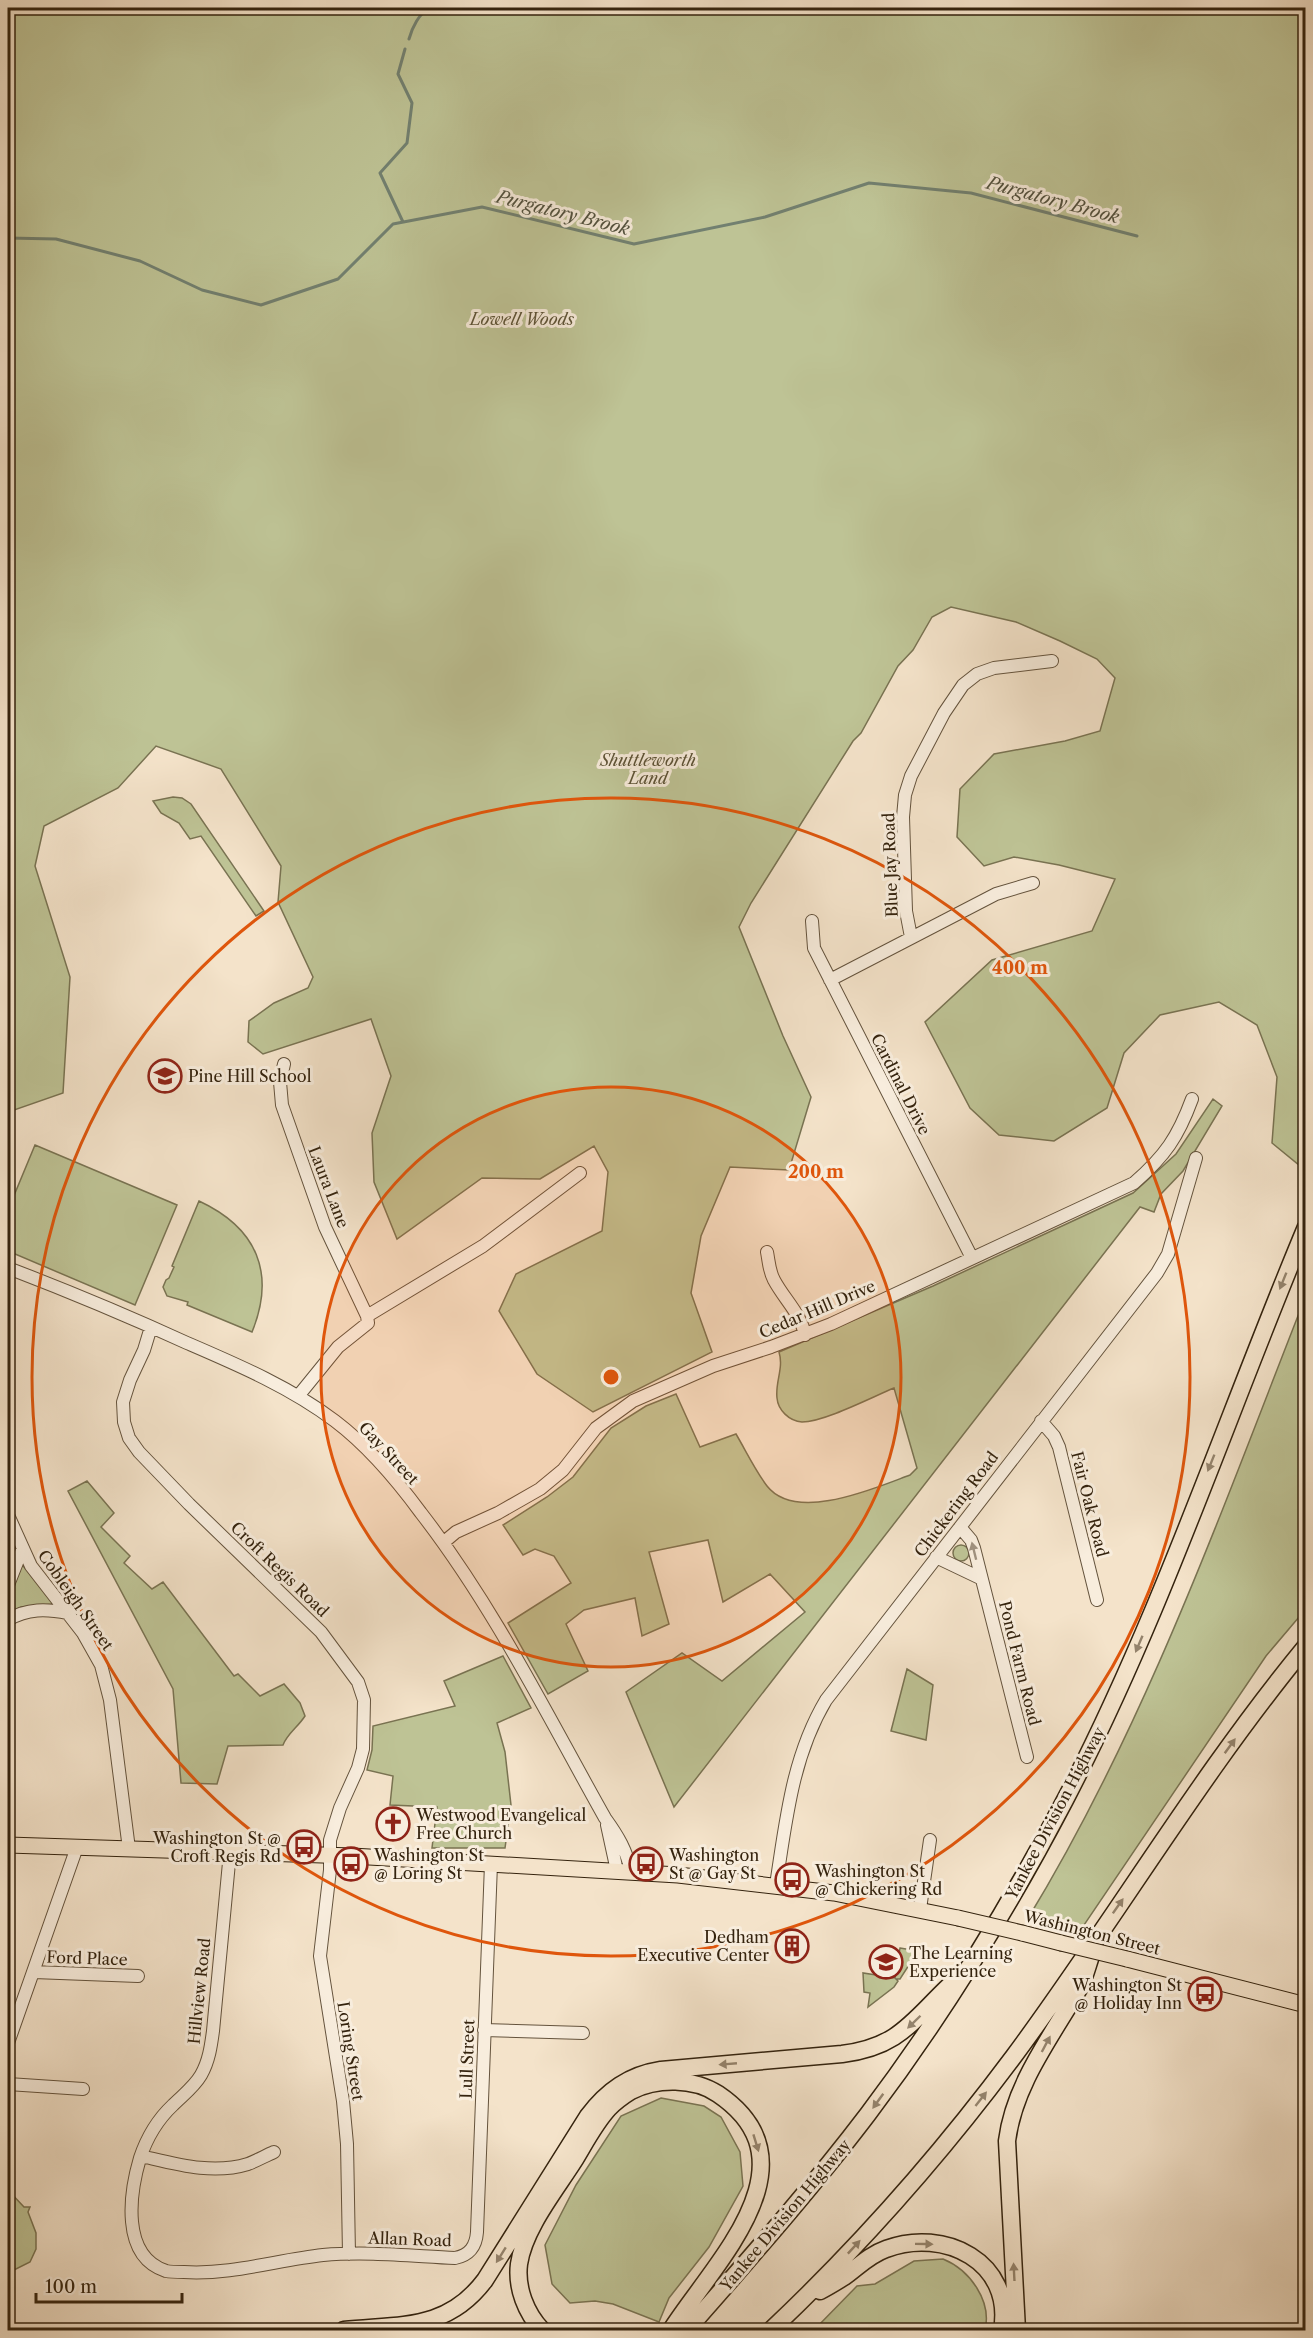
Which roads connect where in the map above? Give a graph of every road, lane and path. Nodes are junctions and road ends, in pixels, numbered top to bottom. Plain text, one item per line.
1 (1052, 661) dead end
2 (1033, 883) dead end
3 (812, 921) dead end
4 (911, 937) junction
5 (830, 980) junction
6 (284, 1064) dead end
7 (1192, 1099) dead end
8 (1196, 1158) dead end
9 (580, 1173) dead end
10 (1305, 1227) edge
11 (767, 1252) dead end
12 (972, 1258) junction
13 (8, 1268) edge
14 (368, 1317) junction
15 (151, 1327) junction
16 (805, 1335) junction
17 (299, 1395) junction
18 (1041, 1421) junction
19 (8, 1515) edge
20 (960, 1527) junction
21 (444, 1542) junction
22 (22, 1550) junction
23 (936, 1557) junction
24 (980, 1578) junction
25 (8, 1585) edge
26 (1097, 1600) dead end
27 (68, 1613) junction
28 (8, 1620) edge
29 (1305, 1646) edge
30 (1027, 1757) dead end
31 (930, 1840) dead end
32 (8, 1845) edge
33 (77, 1847) junction
34 (129, 1849) junction
35 (230, 1852) junction
36 (330, 1855) junction
37 (490, 1864) junction
38 (624, 1872) junction
39 (777, 1885) junction
40 (920, 1909) junction
41 (1098, 1934) junction
42 (970, 1965) junction
43 (34, 1972) junction
44 (138, 1976) dead end
45 (8, 2005) edge
46 (1305, 2005) edge
47 (21, 2006) junction
48 (484, 2030) junction
49 (583, 2033) dead end
50 (8, 2043) edge
51 (8, 2084) edge
52 (83, 2089) dead end
53 (274, 2152) dead end
54 (141, 2156) junction
55 (468, 2253) joint
56 (349, 2254) junction
57 (799, 2304) junction
58 (344, 2331) edge
59 (542, 2331) edge
60 (671, 2331) edge
61 (687, 2331) edge
62 (771, 2331) edge
63 (1002, 2331) edge
64 (1017, 2331) edge

1 - 4 street, Blue Jay Road
2 - 4 street
3 - 5 street, Cardinal Drive
4 - 5 street
5 - 12 street, Cardinal Drive
6 - 14 street, Laura Lane
7 - 12 street, Cedar Hill Drive
8 - 18 street, Chickering Road
9 - 14 street
10 -> 42 highway, Yankee Division Highway
11 - 16 street
12 - 16 street, Cedar Hill Drive
13 - 15 street, Gay Street
14 - 17 street
15 - 17 street, Gay Street
15 - 36 street, Croft Regis Road
16 - 21 street, Cedar Hill Drive
17 - 21 street, Gay Street
18 - 20 street, Chickering Road
18 - 26 street, Fair Oak Road
19 - 22 street, Cobleigh Street
20 - 23 street, Chickering Road
24 -> 20 street, Pond Farm Road
21 - 38 street, Gay Street
22 - 25 street
22 - 27 street, Cobleigh Street
23 - 24 street
23 - 39 street, Chickering Road
24 - 30 street, Pond Farm Road
27 - 28 street
27 - 34 street, Cobleigh Street
41 -> 29 highway
31 - 40 street
32 - 33 main road, Washington Street
33 - 34 main road, Washington Street
33 - 43 street
34 - 35 main road, Washington Street
35 - 36 main road, Washington Street
35 - 54 street, Hillview Road
36 - 37 main road, Washington Street
36 - 56 street, Loring Street
37 - 38 main road, Washington Street
37 - 48 street, Lull Street
38 - 39 main road, Washington Street
39 - 40 main road, Washington Street
40 - 46 main road, Washington Street, bridge
57 -> 41 highway
64 -> 41 highway
42 -> 58 highway
42 -> 61 highway, Yankee Division Highway
43 - 44 street, Ford Place
43 - 47 street
45 - 47 street
47 - 50 street
48 - 49 street
48 - 55 street, Lull Street
51 - 52 street
53 - 54 street
54 - 56 street, Hillview Road
55 - 56 street, Allan Road
57 - 62 highway
57 -> 63 highway
59 -> 60 highway

